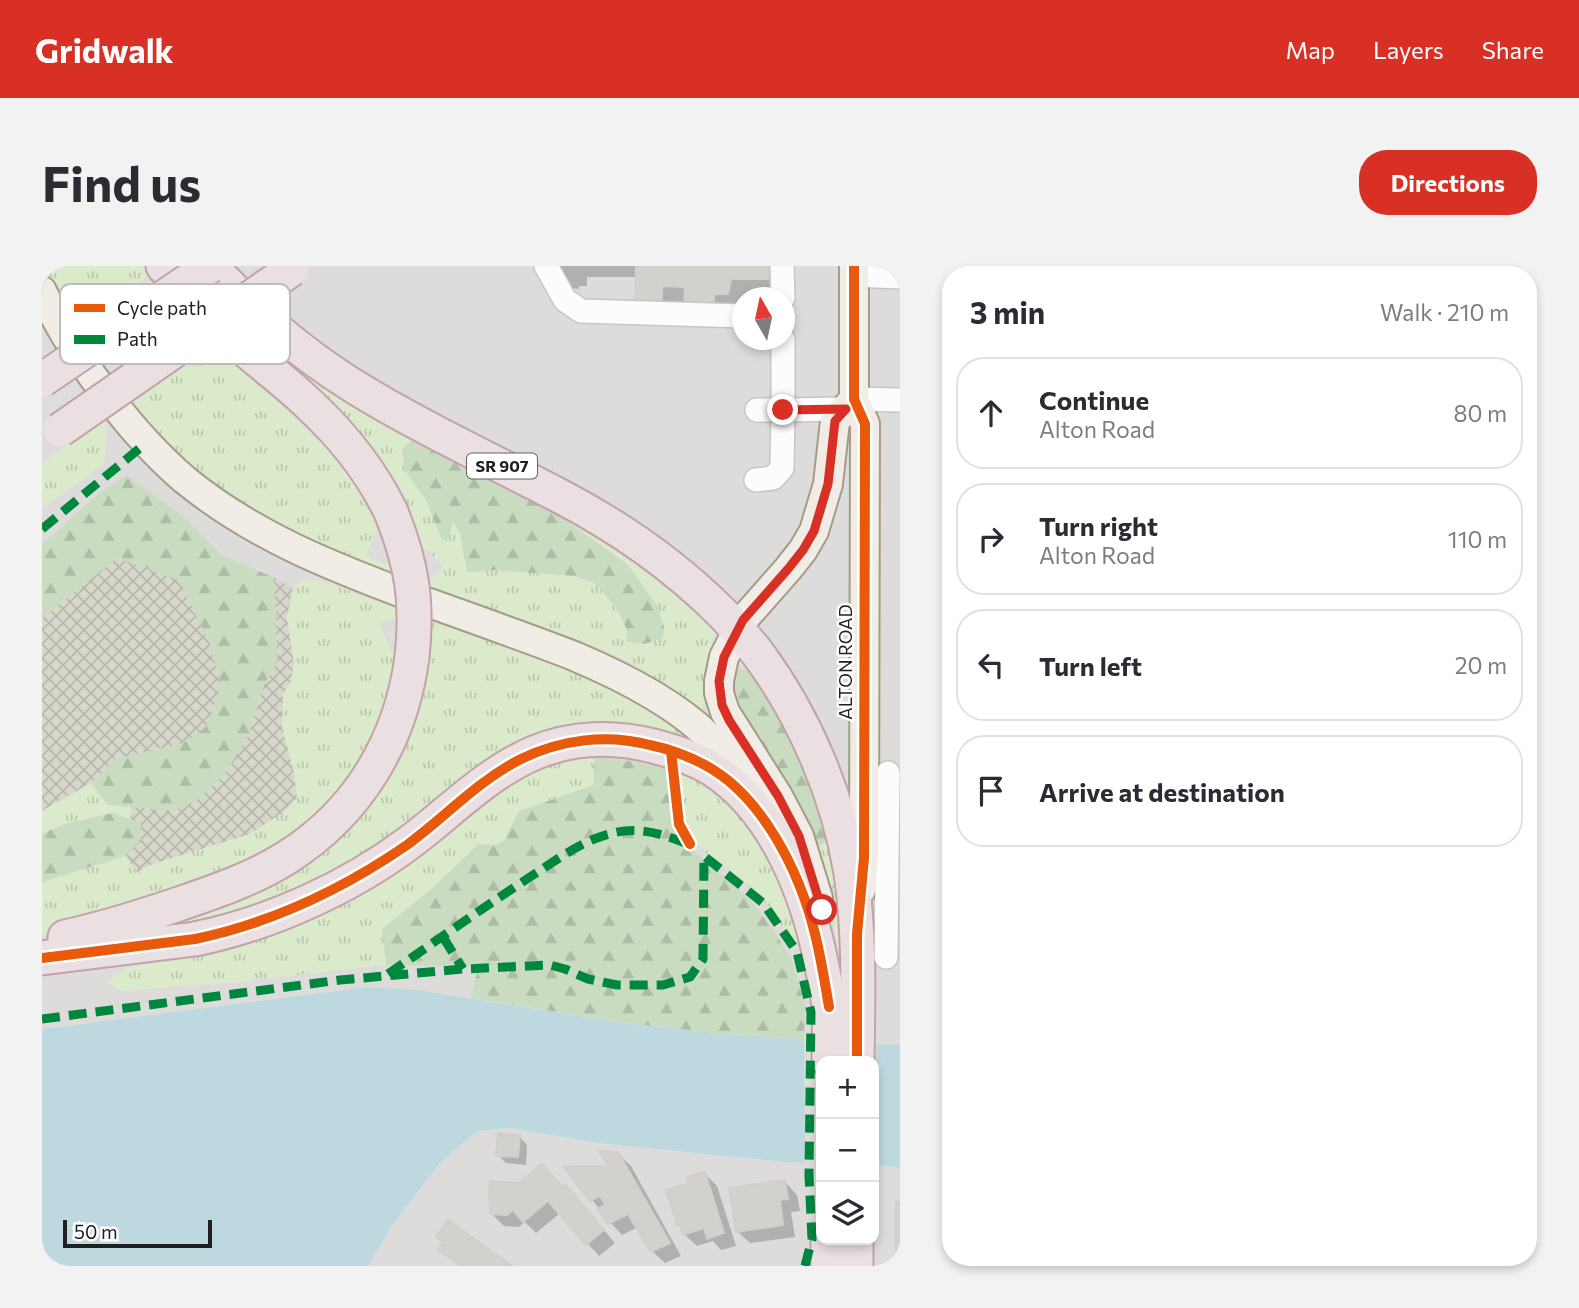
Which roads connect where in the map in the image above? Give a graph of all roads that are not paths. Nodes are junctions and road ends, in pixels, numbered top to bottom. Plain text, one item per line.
1 (163, 266) edge
2 (211, 266) edge
3 (546, 266) edge
4 (782, 266) edge
5 (295, 268) edge
6 (854, 271) edge
7 (900, 277) edge
8 (180, 284) edge
9 (184, 284) edge
10 (229, 284) edge
11 (272, 284) edge
12 (783, 287) edge
13 (42, 291) edge
14 (732, 316) edge
15 (60, 323) edge
16 (290, 340) edge
17 (783, 350) edge
18 (66, 364) edge
19 (84, 364) edge
20 (155, 364) edge
21 (263, 364) edge
22 (42, 380) edge
23 (900, 400) edge
24 (850, 404) junction
25 (757, 410) dead end
26 (783, 410) junction
27 (51, 435) edge
28 (756, 480) dead end
29 (738, 629) junction
30 (884, 773) edge
31 (814, 887) junction
32 (857, 934) junction
33 (42, 942) edge
34 (886, 957) dead end
35 (42, 958) edge
36 (844, 1007) junction
37 (830, 1056) edge
38 (856, 1056) edge
39 (828, 1245) edge
40 (856, 1245) edge
41 (828, 1266) edge
42 (856, 1266) edge

1 - 8 highway, bridge
2 - 9 highway, bridge
2 - 10 highway, SR 907
3 - 14 street
4 - 12 street
5 - 11 highway, bridge
6 - 7 street
6 - 24 main road, ALTON ROAD
13 - 15 main road, SR 907
16 - 29 highway, SR 907
17 - 26 street
18 - 22 highway, bridge
19 - 31 main road, SR 907
20 - 27 highway, bridge
21 - 33 highway, bridge
23 - 24 street
24 - 26 street
24 - 29 main road, ALTON ROAD
24 - 30 main road, ALTON ROAD
25 - 26 street
26 - 28 street
29 - 31 main road, ALTON ROAD
29 - 32 highway, SR 907
30 - 32 main road, ALTON ROAD
30 - 34 street
31 - 36 main road, ALTON ROAD / SR 907
32 - 36 highway, ALTON ROAD / SR 907
35 - 36 highway
36 - 37 highway, ALTON ROAD / SR 907
36 - 38 highway, ALTON ROAD / SR 907
39 - 41 highway
40 - 42 highway

